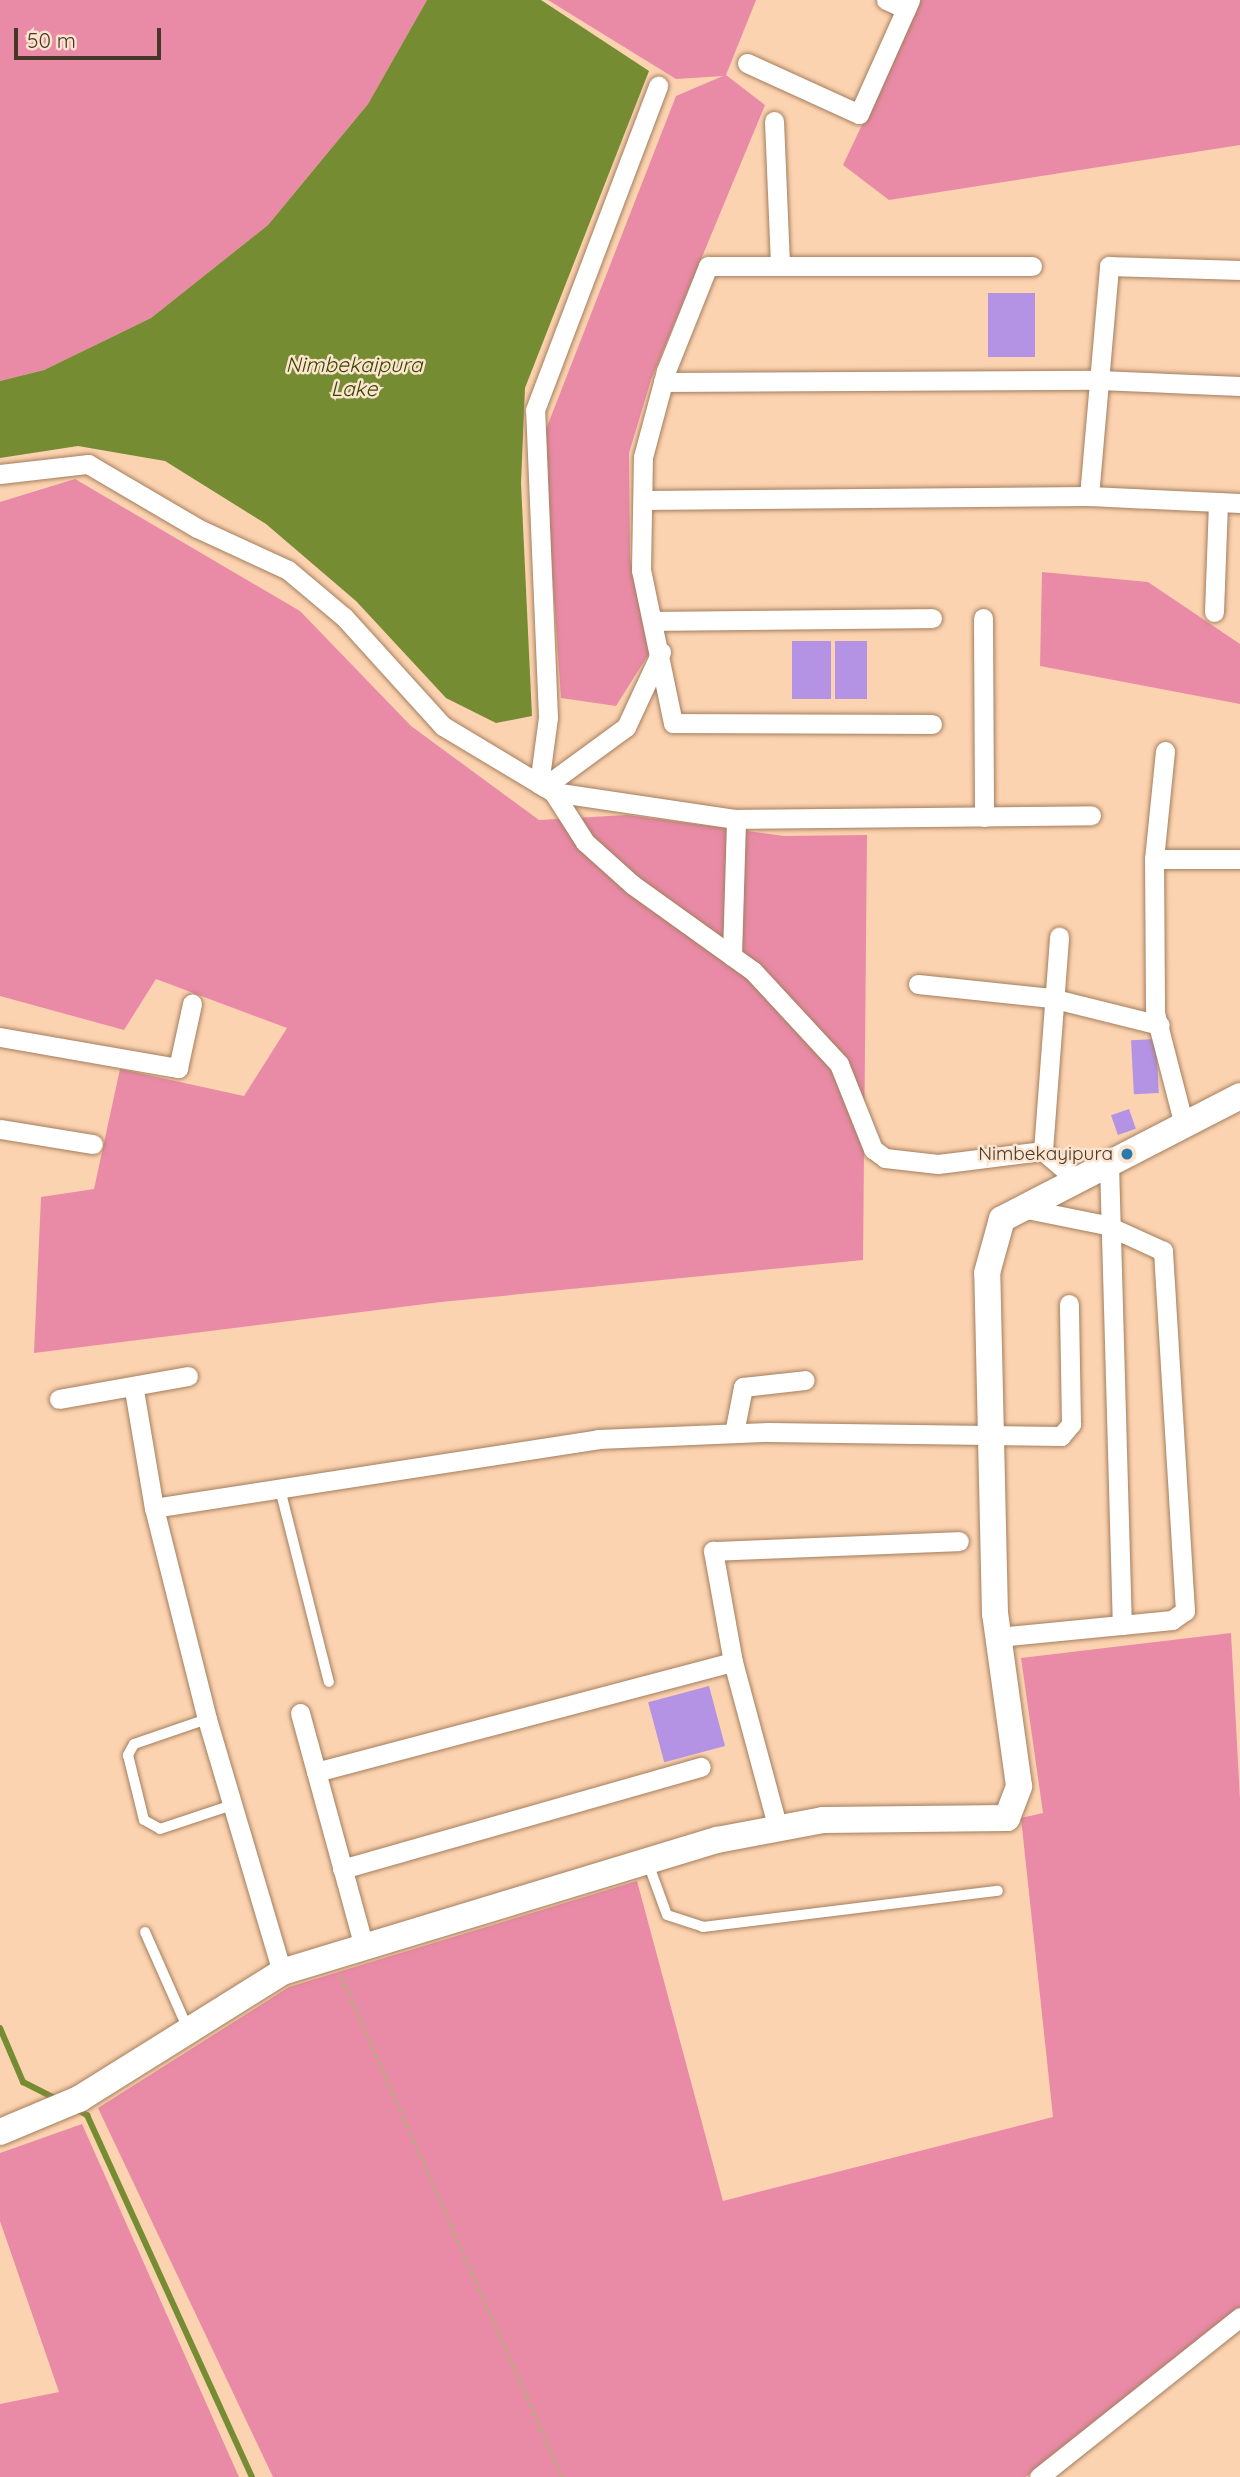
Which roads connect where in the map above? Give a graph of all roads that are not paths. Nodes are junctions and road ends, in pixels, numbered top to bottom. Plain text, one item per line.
1 (886, 0) edge
2 (908, 4) edge
3 (747, 63) dead end
4 (658, 86) dead end
5 (774, 121) dead end
6 (780, 266) junction
7 (1032, 266) dead end
8 (1240, 270) edge
9 (1099, 380) junction
10 (663, 382) junction
11 (1240, 386) edge
12 (0, 474) edge
13 (1089, 496) junction
14 (643, 500) junction
15 (1218, 502) junction
16 (1240, 503) edge
17 (1214, 612) dead end
18 (932, 618) dead end
19 (983, 618) dead end
20 (656, 621) junction
21 (661, 652) junction
22 (932, 724) dead end
23 (1165, 751) dead end
24 (545, 787) junction
25 (1091, 815) dead end
26 (984, 817) junction
27 (736, 819) junction
28 (1154, 859) junction
29 (1240, 859) edge
30 (1059, 937) dead end
31 (732, 956) junction
32 (918, 984) dead end
33 (1051, 998) junction
34 (192, 1004) dead end
35 (1160, 1025) junction
36 (0, 1037) edge
37 (1240, 1096) edge
38 (1184, 1125) junction
39 (0, 1129) edge
40 (93, 1144) dead end
41 (1043, 1151) junction
42 (1109, 1164) junction
43 (1077, 1180) junction
44 (1022, 1208) junction
45 (1106, 1224) junction
46 (1069, 1304) dead end
47 (188, 1376) dead end
48 (805, 1380) dead end
49 (134, 1390) junction
50 (59, 1399) dead end
51 (734, 1433) junction
52 (991, 1436) junction
53 (280, 1489) junction
54 (154, 1508) junction
55 (959, 1541) dead end
56 (1122, 1625) junction
57 (998, 1637) junction
58 (733, 1662) junction
59 (329, 1682) dead end
60 (300, 1713) dead end
61 (207, 1719) junction
62 (701, 1767) dead end
63 (316, 1772) junction
64 (232, 1805) junction
65 (778, 1829) junction
66 (648, 1860) junction
67 (342, 1869) junction
68 (998, 1891) dead end
69 (145, 1932) dead end
70 (363, 1947) junction
71 (282, 1972) junction
72 (188, 2031) junction
73 (0, 2132) edge
74 (1240, 2317) edge
75 (1039, 2477) edge

1 - 2 street
2 - 3 street
4 - 24 street
5 - 6 street
6 - 7 street
6 - 10 street
8 - 9 street
9 - 10 street
9 - 11 street
9 - 13 street
10 - 14 street
12 - 24 street
13 - 14 street
13 - 15 street
14 - 20 street
15 - 16 street
15 - 17 street
18 - 20 street
19 - 26 street
20 - 21 street
21 - 22 street
21 - 24 street
23 - 28 street
24 - 27 street
24 - 31 street
25 - 26 street
26 - 27 street
27 - 31 street
28 - 29 street
28 - 35 street
30 - 33 street
31 - 41 street
32 - 33 street
33 - 35 street
33 - 41 street
34 - 36 street
35 - 38 street
37 - 38 main road
38 - 42 main road
39 - 40 street
41 - 43 street
42 - 43 main road
42 - 45 street
43 - 44 main road
44 - 45 street
44 - 52 main road
45 - 56 street
45 - 56 street
46 - 52 street
47 - 49 street
48 - 51 street
49 - 50 street
49 - 54 street
51 - 52 street
51 - 53 street
52 - 57 main road
53 - 54 street
53 - 59 lane
54 - 61 street
55 - 58 street
56 - 57 street
57 - 65 main road
58 - 63 street
58 - 65 street
60 - 63 street
61 - 64 street
61 - 64 lane
62 - 67 street
63 - 67 street
64 - 71 street
65 - 66 main road
66 - 68 lane
66 - 70 main road
67 - 70 street
69 - 72 lane
70 - 71 main road
71 - 72 main road
72 - 73 main road
74 - 75 street

